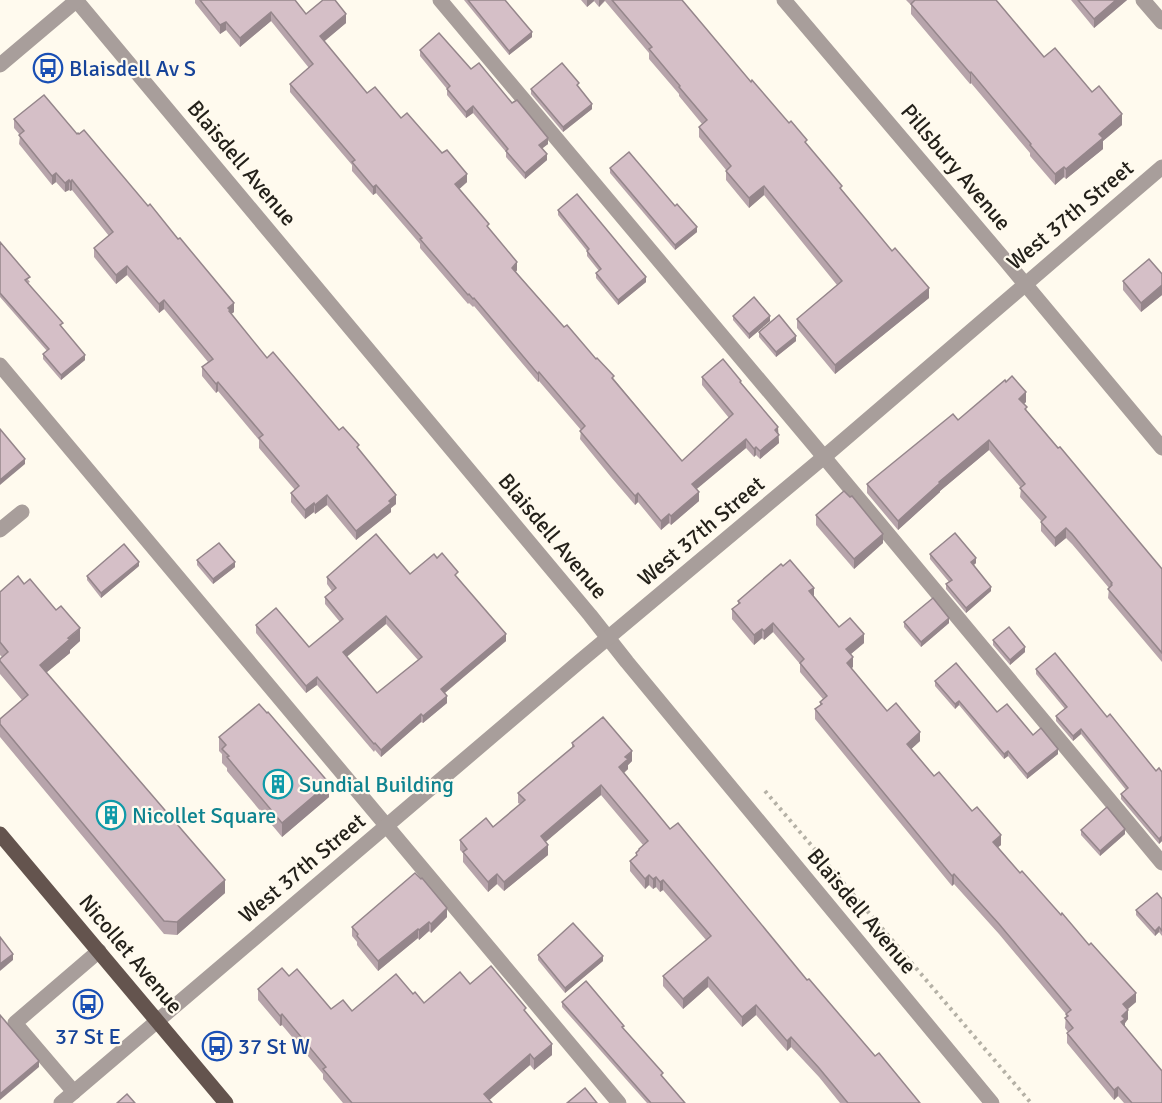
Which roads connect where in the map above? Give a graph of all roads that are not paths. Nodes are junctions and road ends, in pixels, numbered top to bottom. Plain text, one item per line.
1 (76, 0) edge
2 (440, 0) edge
3 (784, 0) edge
4 (1143, 0) edge
5 (1162, 22) edge
6 (0, 65) edge
7 (1162, 167) edge
8 (1025, 283) junction
9 (0, 365) edge
10 (1162, 448) edge
11 (824, 457) junction
12 (22, 512) dead end
13 (0, 530) edge
14 (608, 638) junction
15 (386, 826) junction
16 (0, 834) edge
17 (1162, 863) edge
18 (99, 951) junction
19 (158, 1020) junction
20 (74, 1092) junction
21 (61, 1103) edge
22 (226, 1103) edge
23 (619, 1103) edge
24 (992, 1103) edge

1 - 6 street
1 - 14 street, Blaisdell Avenue
2 - 11 street
3 - 8 street, Pillsbury Avenue
4 - 5 street
7 - 8 street, West 37th Street
8 - 10 street, Pillsbury Avenue
8 - 11 street, West 37th Street
9 - 15 street
11 - 14 street, West 37th Street
11 - 17 street
12 - 13 street
14 - 15 street, West 37th Street
14 - 24 street, Blaisdell Avenue
15 - 19 street, West 37th Street
15 - 23 street
16 - 18 main road, Nicollet Avenue
18 - 19 main road, Nicollet Avenue
18 - 20 street
19 - 20 street, West 37th Street
19 - 22 main road, Nicollet Avenue
20 - 21 street, West 37th Street

